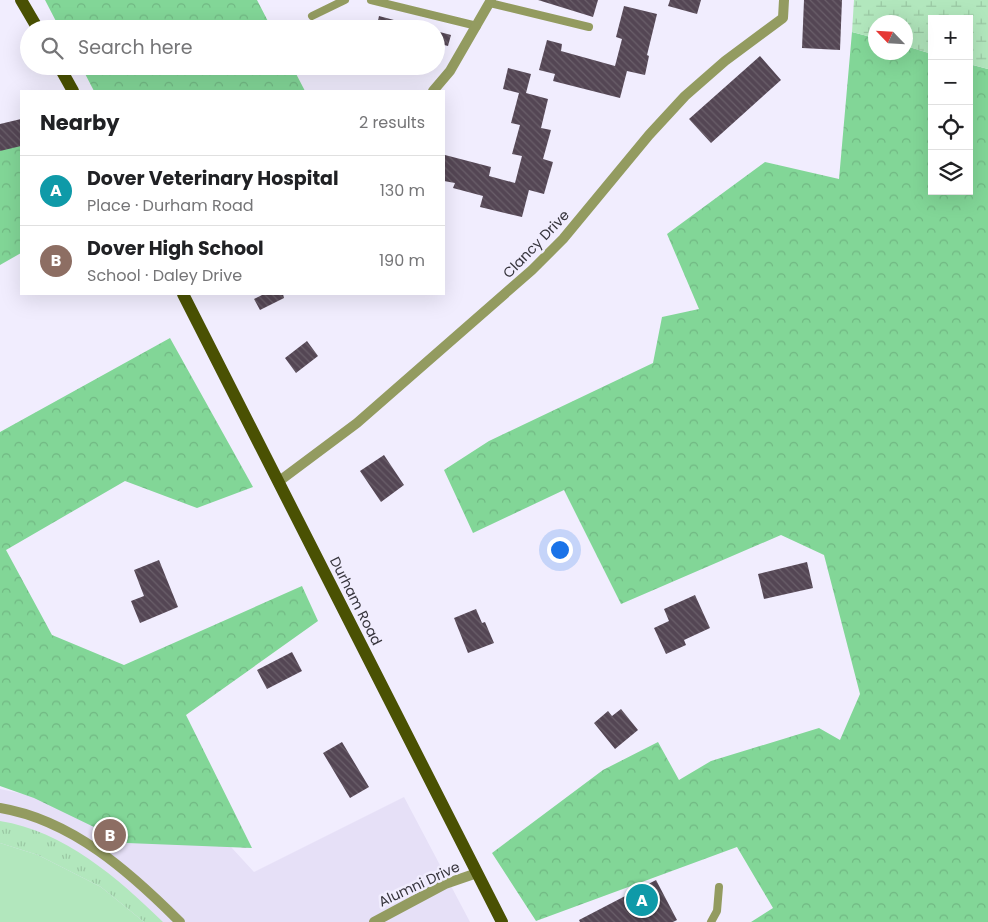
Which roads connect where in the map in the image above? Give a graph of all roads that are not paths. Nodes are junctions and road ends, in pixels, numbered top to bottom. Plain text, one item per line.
1 (21, 0) edge
2 (346, 0) edge
3 (371, 0) edge
4 (784, 0) edge
5 (490, 1) edge
6 (312, 16) dead end
7 (33, 20) edge
8 (477, 26) junction
9 (589, 27) dead end
10 (64, 75) edge
11 (72, 90) edge
12 (434, 90) edge
13 (184, 295) edge
14 (278, 482) junction
15 (0, 808) edge
16 (477, 873) junction
17 (719, 887) dead end
18 (180, 922) edge
19 (374, 922) edge
20 (502, 922) edge
21 (711, 922) edge

1 - 7 main road
2 - 6 lane
3 - 8 lane
4 - 14 street, Clancy Drive
5 - 8 street
5 - 9 lane
8 - 12 street
10 - 11 main road
13 - 14 main road, Durham Road
14 - 16 main road, Durham Road
15 - 18 street
16 - 19 street, Alumni Drive
16 - 20 main road, Durham Road
17 - 21 lane

